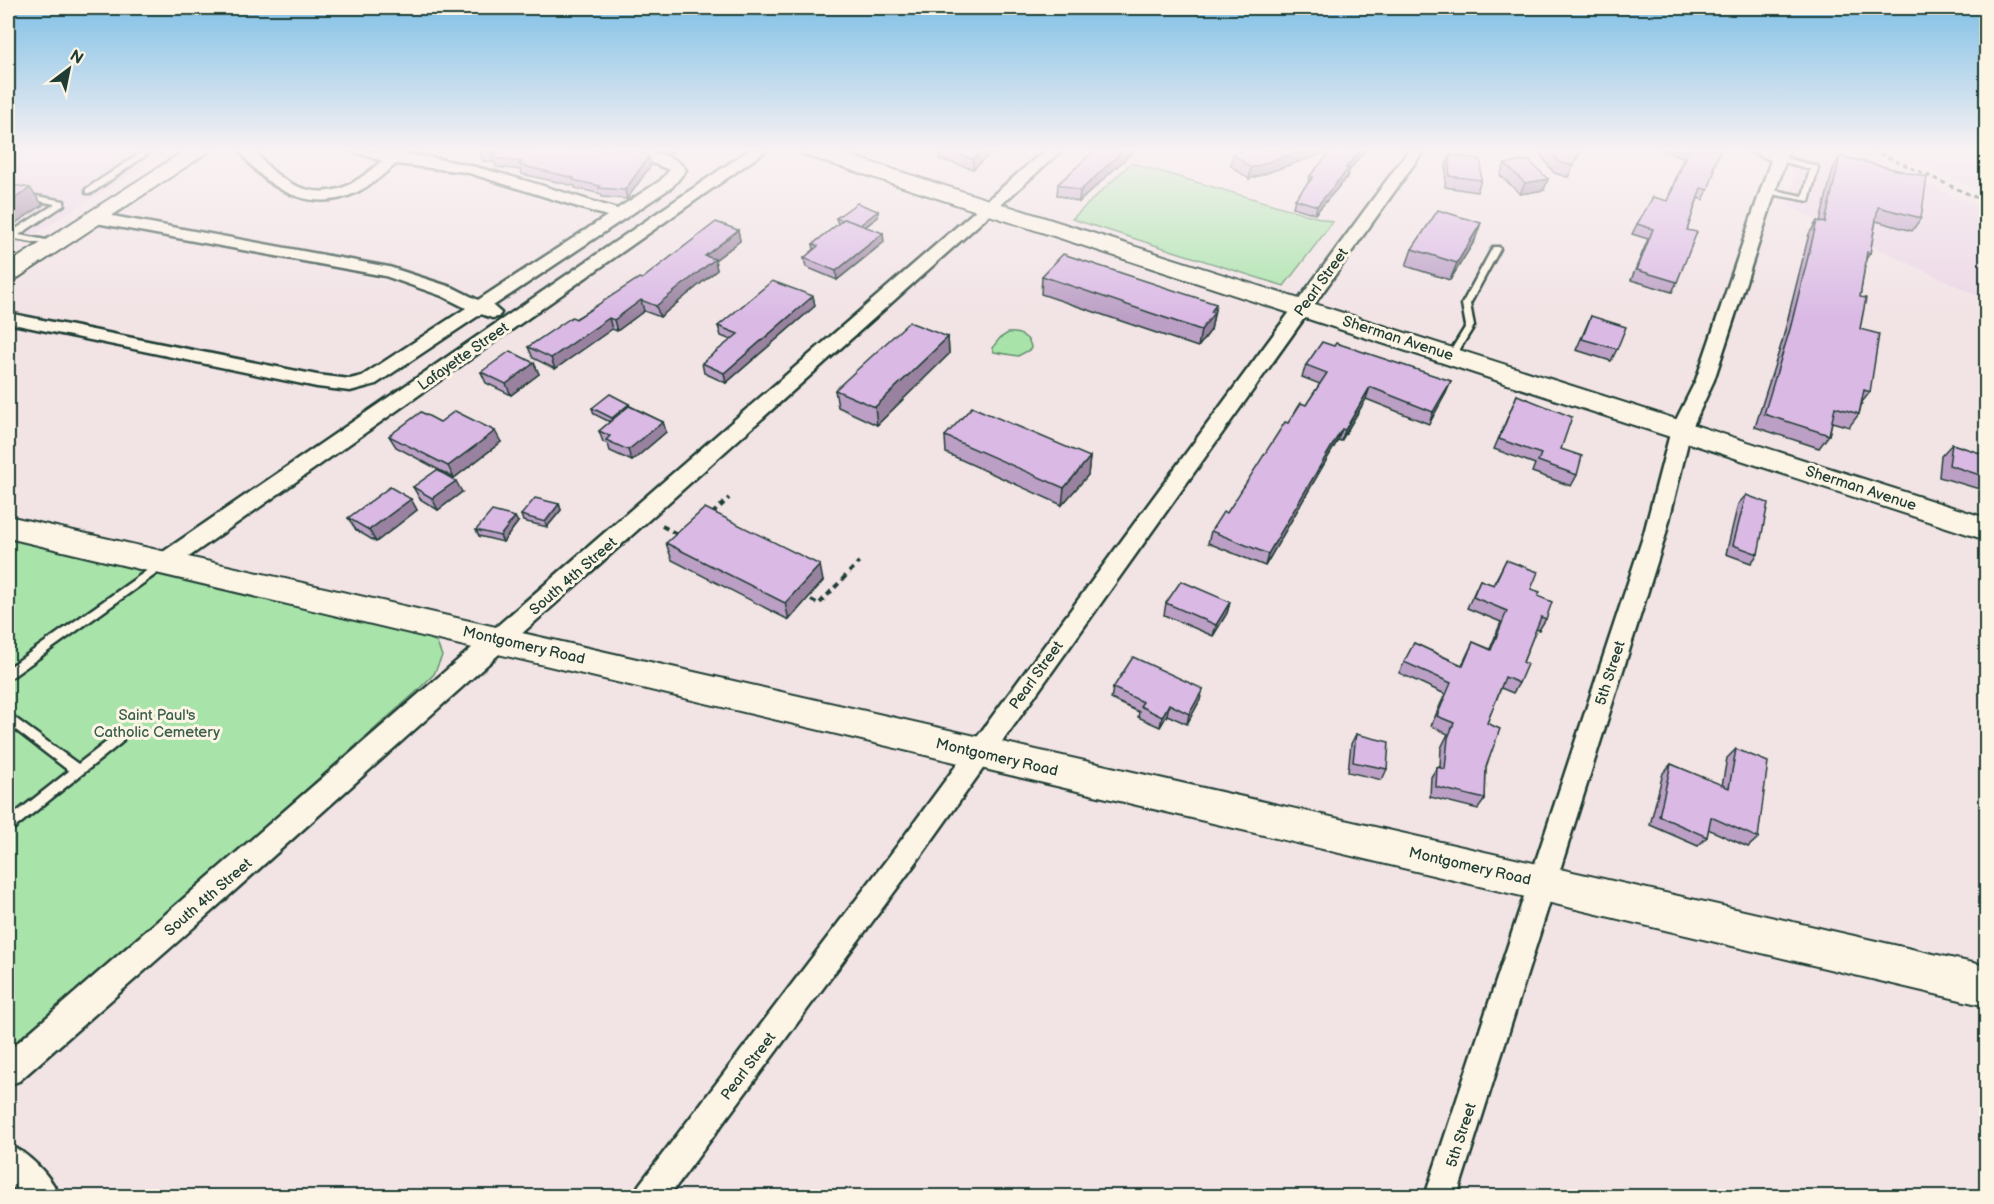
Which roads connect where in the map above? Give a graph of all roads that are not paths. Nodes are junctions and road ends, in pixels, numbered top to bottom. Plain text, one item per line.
1 (55, 206) edge
2 (114, 206) edge
3 (591, 206) edge
4 (633, 206) edge
5 (679, 206) edge
6 (976, 206) edge
7 (991, 206) edge
8 (1376, 206) edge
9 (1764, 206) edge
10 (987, 210) junction
11 (620, 215) junction
12 (96, 218) junction
13 (9, 236) edge
14 (55, 244) junction
15 (1496, 249) dead end
16 (8, 274) edge
17 (480, 308) junction
18 (1301, 308) junction
19 (8, 318) edge
20 (511, 323) junction
21 (1452, 355) junction
22 (1681, 430) junction
23 (8, 527) edge
24 (1986, 529) edge
25 (165, 562) junction
26 (501, 639) junction
27 (8, 674) edge
28 (8, 718) edge
29 (117, 740) dead end
30 (980, 753) junction
31 (78, 771) junction
32 (8, 826) edge
33 (1543, 883) junction
34 (1986, 986) edge
35 (8, 1070) edge
36 (8, 1160) edge
37 (43, 1197) edge
38 (650, 1197) edge
39 (1441, 1197) edge

1 - 13 lane
2 - 12 street
3 - 11 street
4 - 11 street
5 - 20 street, Lafayette Street
6 - 10 street, Sherman Avenue
7 - 10 street, South 4th Street
8 - 18 street, Pearl Street
9 - 22 street, 5th Street
10 - 18 street, Sherman Avenue
10 - 26 street, South 4th Street
11 - 17 street
12 - 14 street
12 - 17 street
13 - 14 lane
14 - 16 street
15 - 21 lane
17 - 19 street
17 - 20 street
18 - 21 street, Sherman Avenue
18 - 30 street, Pearl Street
20 - 25 street, Lafayette Street
21 - 22 street, Sherman Avenue
22 - 24 street, Sherman Avenue
22 - 33 street, 5th Street
23 - 25 street, Montgomery Road
25 - 26 street, Montgomery Road
25 - 27 lane
26 - 30 street, Montgomery Road
26 - 35 street, South 4th Street
28 - 31 lane
29 - 31 lane
30 - 33 street, Montgomery Road
30 - 38 street, Pearl Street
31 - 32 lane
33 - 34 street, Montgomery Road
33 - 39 street, 5th Street
36 - 37 street

